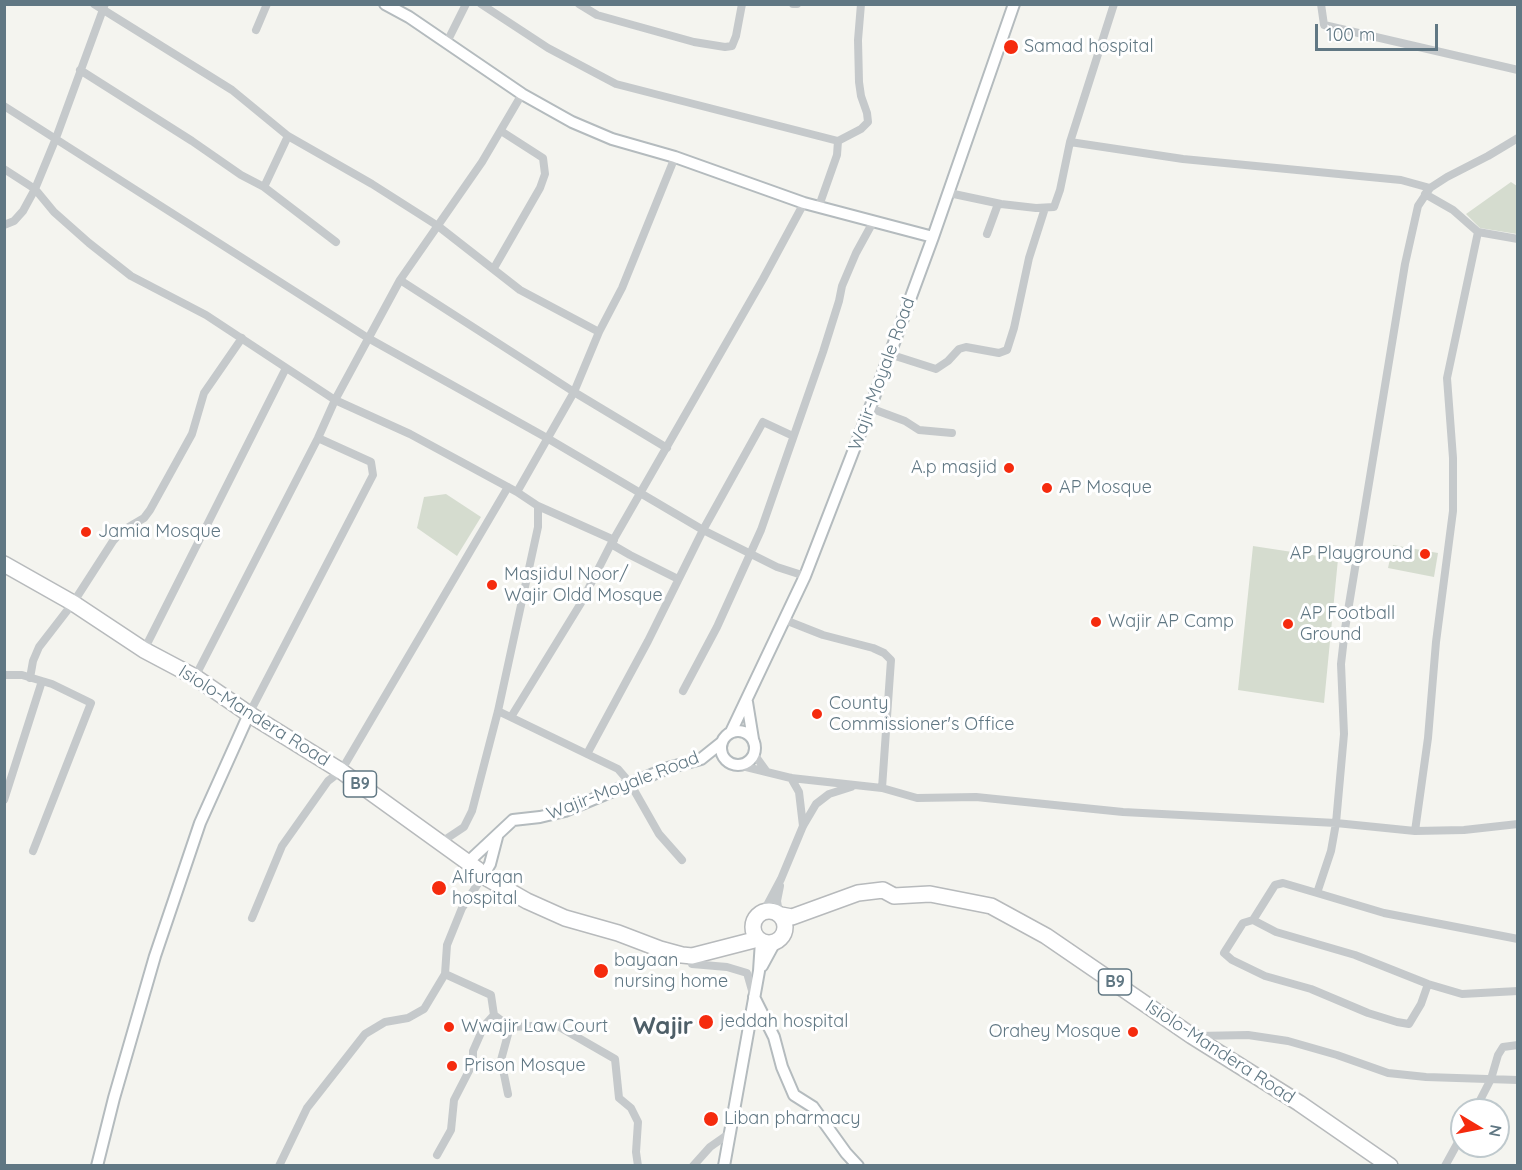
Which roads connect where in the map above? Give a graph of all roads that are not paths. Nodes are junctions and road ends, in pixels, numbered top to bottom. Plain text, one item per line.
1 (94, 4) edge
2 (267, 4) edge
3 (386, 4) edge
4 (466, 4) edge
5 (481, 4) edge
6 (579, 4) edge
7 (742, 4) edge
8 (861, 4) edge
9 (1014, 4) edge
10 (1114, 4) edge
11 (1321, 4) edge
12 (103, 7) edge
13 (256, 30) dead end
14 (447, 42) junction
15 (80, 70) junction
16 (1518, 70) edge
17 (522, 94) junction
18 (4, 106) edge
19 (501, 131) junction
20 (288, 136) junction
21 (56, 138) junction
22 (1518, 138) edge
23 (838, 141) junction
24 (1070, 142) junction
25 (675, 157) junction
26 (4, 169) edge
27 (264, 187) junction
28 (35, 189) junction
29 (1427, 191) junction
30 (949, 193) junction
31 (804, 203) junction
32 (998, 204) junction
33 (819, 206) junction
34 (1045, 208) junction
35 (873, 222) junction
36 (4, 225) edge
37 (438, 226) junction
38 (1478, 232) junction
39 (987, 234) dead end
40 (933, 237) junction
41 (1518, 239) edge
42 (336, 242) dead end
43 (494, 268) junction
44 (400, 280) junction
45 (599, 333) junction
46 (242, 338) junction
47 (368, 338) junction
48 (889, 354) junction
49 (286, 368) junction
50 (574, 392) junction
51 (334, 400) junction
52 (870, 408) junction
53 (952, 433) dead end
54 (793, 436) junction
55 (318, 438) junction
56 (547, 438) junction
57 (667, 448) junction
58 (508, 487) junction
59 (517, 492) junction
60 (641, 494) junction
61 (538, 506) junction
62 (703, 530) junction
63 (613, 542) junction
64 (750, 554) junction
65 (4, 564) edge
66 (805, 576) junction
67 (678, 579) junction
68 (73, 603) junction
69 (786, 620) junction
70 (144, 650) junction
71 (4, 675) edge
72 (195, 677) junction
73 (30, 678) junction
74 (42, 681) junction
75 (683, 691) dead end
76 (747, 701) junction
77 (498, 711) junction
78 (249, 714) junction
79 (511, 717) junction
80 (731, 732) junction
81 (753, 739) junction
82 (721, 743) junction
83 (587, 754) junction
84 (754, 754) junction
85 (701, 759) junction
86 (733, 763) junction
87 (341, 771) junction
88 (767, 772) junction
89 (790, 778) junction
90 (630, 783) junction
91 (852, 786) junction
92 (882, 788) junction
93 (4, 800) edge
94 (1336, 823) junction
95 (1518, 824) edge
96 (803, 826) junction
97 (1415, 831) junction
98 (497, 837) junction
99 (440, 843) junction
100 (33, 851) dead end
101 (682, 860) dead end
102 (467, 863) junction
103 (483, 876) junction
104 (781, 879) junction
105 (1317, 893) junction
106 (812, 911) junction
107 (769, 915) junction
108 (252, 918) dead end
109 (1253, 920) junction
110 (770, 939) junction
111 (1518, 939) edge
112 (730, 945) junction
113 (692, 956) junction
114 (445, 974) junction
115 (1428, 984) junction
116 (1518, 991) edge
117 (754, 997) junction
118 (494, 1015) junction
119 (510, 1028) junction
120 (1192, 1036) junction
121 (1518, 1045) edge
122 (1491, 1079) junction
123 (1518, 1080) edge
124 (508, 1094) dead end
125 (1481, 1098) edge
126 (730, 1133) junction
127 (436, 1155) dead end
128 (97, 1166) edge
129 (279, 1166) edge
130 (638, 1166) edge
131 (693, 1166) edge
132 (724, 1166) edge
133 (858, 1166) edge
134 (1390, 1166) edge

1 - 12 street
2 - 13 street
3 - 14 street
4 - 14 street
5 - 23 street
6 - 7 street
8 - 23 street
9 - 30 street, Wajir-Moyale Road
10 - 24 street
11 - 16 street
12 - 15 street
12 - 20 street
14 - 17 street
15 - 21 street
15 - 27 street
17 - 19 street
17 - 25 street
18 - 21 street
19 - 37 street
19 - 43 street
20 - 27 street
20 - 37 street
21 - 28 street
21 - 47 street
22 - 29 street
23 - 33 street
24 - 29 street
24 - 34 street
25 - 31 street
25 - 45 street
26 - 28 street
27 - 42 street
28 - 36 street
28 - 46 street
29 - 38 street
29 - 94 street
30 - 32 street
30 - 40 street, Wajir-Moyale Road
31 - 33 street
31 - 57 street
32 - 34 street
32 - 39 street
33 - 35 street
34 - 48 street
35 - 40 street
35 - 54 street
37 - 43 street
37 - 44 street
38 - 41 street
38 - 97 street
40 - 48 street, Wajir-Moyale Road
43 - 45 street
44 - 47 street
44 - 50 street
45 - 50 street
46 - 49 street
46 - 68 street
47 - 51 street
47 - 56 street
48 - 52 street, Wajir-Moyale Road
49 - 51 street
49 - 70 street
50 - 56 street
50 - 57 street
51 - 55 street
51 - 58 street
52 - 53 street
52 - 66 street, Wajir-Moyale Road
54 - 62 street
54 - 64 street
55 - 72 street
55 - 78 street
56 - 59 street
56 - 60 street
57 - 60 street
58 - 59 street
58 - 87 street
59 - 61 street
60 - 62 street
60 - 63 street
61 - 63 street
61 - 77 street
62 - 64 street
62 - 67 street
63 - 67 street
63 - 79 street
64 - 66 street
64 - 75 street
65 - 68 highway, Isiolo-Mandera Road / B9
66 - 69 street, Wajir-Moyale Road
67 - 83 street
68 - 70 highway, Isiolo-Mandera Road / B9
68 - 73 street
69 - 76 street, Wajir-Moyale Road
69 - 92 street
70 - 72 highway, Isiolo-Mandera Road / B9
71 - 73 street
72 - 78 highway, Isiolo-Mandera Road / B9
73 - 74 street
74 - 93 street
74 - 100 street
76 - 80 street, Wajir-Moyale Road
76 - 81 street
77 - 79 street
77 - 99 street
78 - 87 highway, Isiolo-Mandera Road / B9
78 - 128 street
79 - 83 street
80 - 81 street
80 - 82 street
81 - 84 street
82 - 85 street, Wajir-Moyale Road
82 - 86 street
83 - 90 street
84 - 86 street
84 - 88 street
85 - 86 street
85 - 90 street, Wajir-Moyale Road
86 - 88 street
87 - 99 highway, Isiolo-Mandera Road / B9
87 - 108 street
88 - 89 street
89 - 91 street
89 - 96 street
90 - 98 street, Wajir-Moyale Road
90 - 101 street
91 - 92 street
91 - 96 street
92 - 94 street
94 - 97 street
94 - 105 street
95 - 97 street
96 - 104 street
98 - 102 street, Wajir-Moyale Road
98 - 103 street
99 - 102 highway, Isiolo-Mandera Road / B9
102 - 103 highway, Isiolo-Mandera Road / B9
103 - 113 highway, Isiolo-Mandera Road / B9
103 - 114 street
104 - 107 street
104 - 107 street
105 - 109 street
105 - 111 street
106 - 107 highway, Isiolo-Mandera Road / B9
106 - 110 highway, Isiolo-Mandera Road / B9
106 - 120 highway, Isiolo-Mandera Road / B9
107 - 110 highway
107 - 110 highway
107 - 112 highway, Isiolo-Mandera Road / B9
109 - 115 street
109 - 115 street
110 - 112 highway, Isiolo-Mandera Road / B9
110 - 117 street
112 - 113 highway, Isiolo-Mandera Road / B9
113 - 117 street
114 - 118 street
114 - 129 street
115 - 116 street
117 - 126 street
117 - 133 street
118 - 119 street
118 - 127 street
119 - 124 street
119 - 130 street
120 - 122 street
120 - 134 highway, Isiolo-Mandera Road / B9
121 - 122 street
122 - 123 street
122 - 125 street
126 - 131 street
126 - 132 street

